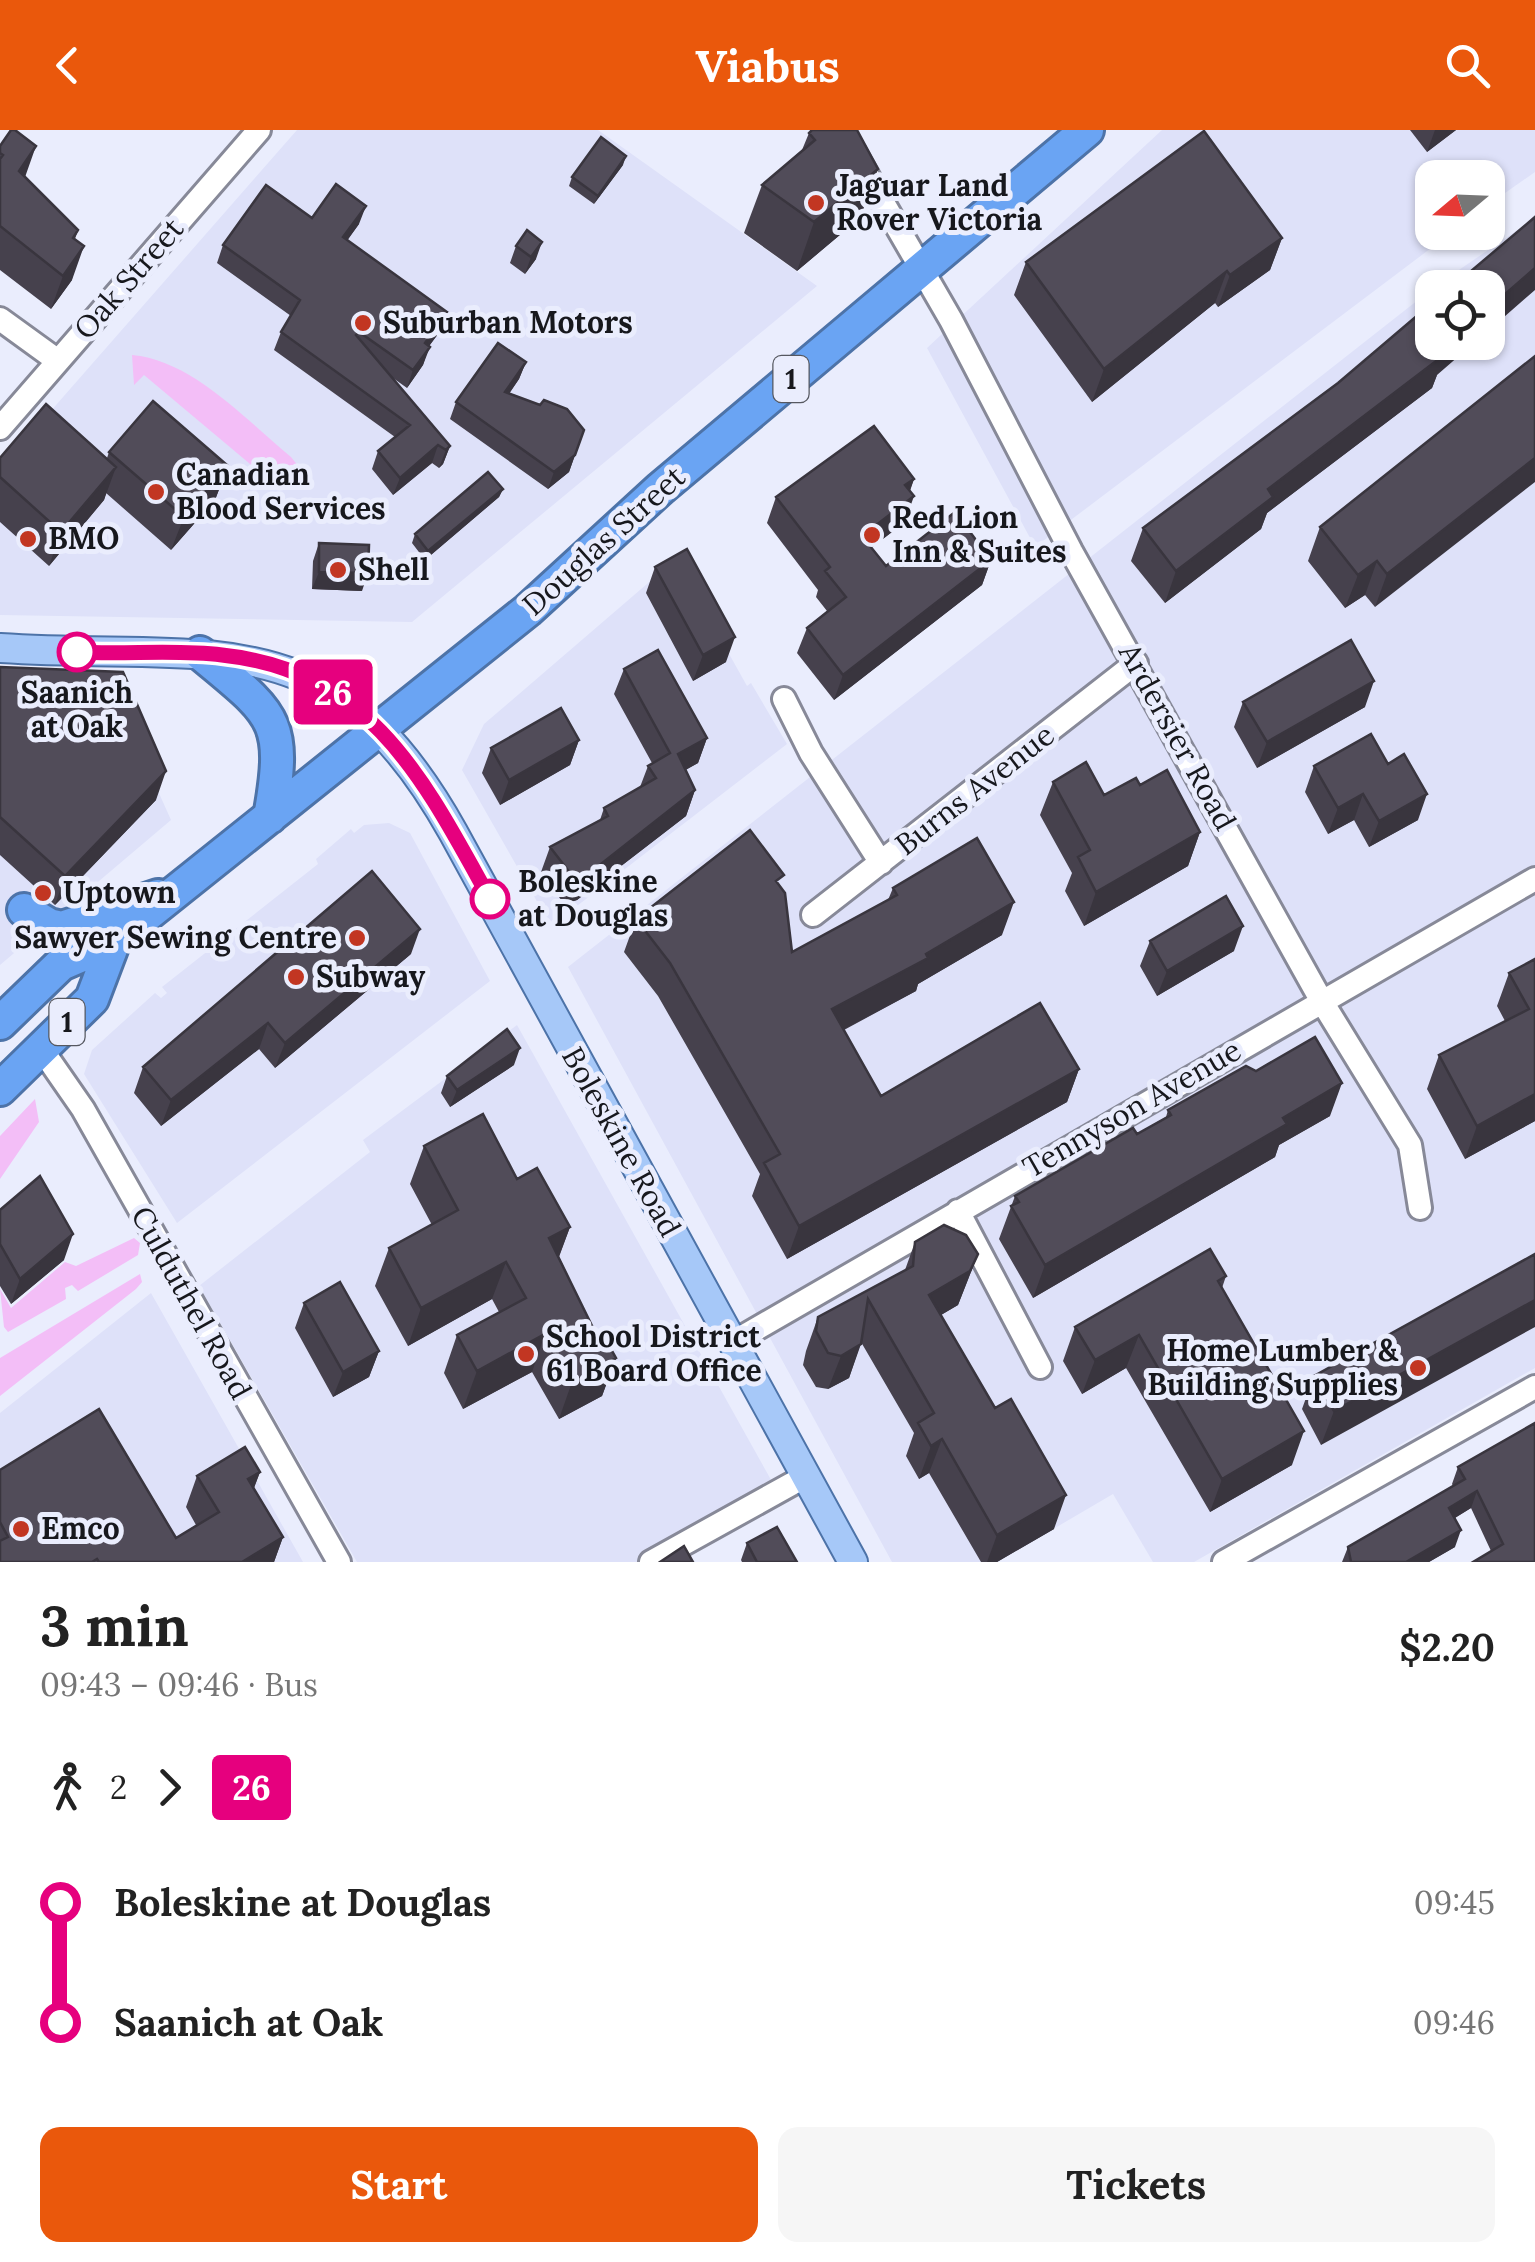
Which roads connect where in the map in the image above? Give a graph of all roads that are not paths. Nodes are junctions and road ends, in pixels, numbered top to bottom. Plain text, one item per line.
1 (259, 130) edge
2 (841, 130) edge
3 (1086, 130) edge
4 (921, 269) junction
5 (0, 319) edge
6 (58, 361) junction
7 (0, 428) edge
8 (0, 648) edge
9 (200, 653) junction
10 (1136, 664) junction
11 (784, 699) dead end
12 (380, 730) junction
13 (270, 817) junction
14 (882, 863) junction
15 (1535, 880) edge
16 (181, 888) junction
17 (24, 910) dead end
18 (813, 915) dead end
19 (114, 941) junction
20 (1321, 1000) junction
21 (0, 1023) edge
22 (40, 1047) junction
23 (0, 1089) edge
24 (1420, 1208) dead end
25 (958, 1210) junction
26 (732, 1344) junction
27 (1040, 1367) dead end
28 (1535, 1387) edge
29 (806, 1476) junction
30 (339, 1562) edge
31 (651, 1562) edge
32 (853, 1562) edge
33 (1224, 1562) edge

1 - 6 street, Oak Street
2 - 4 street, Ardersier Road
3 - 4 highway, Douglas Street / 1
4 - 10 street, Ardersier Road
4 - 12 highway, Douglas Street / 1
5 - 6 street
6 - 7 street, Oak Street
8 - 9 main road, Boleskine Road
9 - 12 main road, Boleskine Road
9 - 13 highway
10 - 14 street, Burns Avenue
10 - 20 street, Ardersier Road
11 - 14 street
12 - 13 highway, Douglas Street / 1
12 - 26 main road, Boleskine Road
13 - 16 highway, Douglas Street / 1
14 - 18 street, Burns Avenue
15 - 20 street, Tennyson Avenue
16 - 17 highway
16 - 19 highway, Douglas Street / 1
19 - 21 highway, Douglas Street / 1
19 - 22 highway, 1
20 - 24 street, Ardersier Road
20 - 25 street, Tennyson Avenue
22 - 23 highway, 1
22 - 30 street, Culduthel Road
25 - 26 street, Tennyson Avenue
25 - 27 street
26 - 29 main road, Boleskine Road
28 - 33 street
29 - 31 street
29 - 32 main road, Boleskine Road

